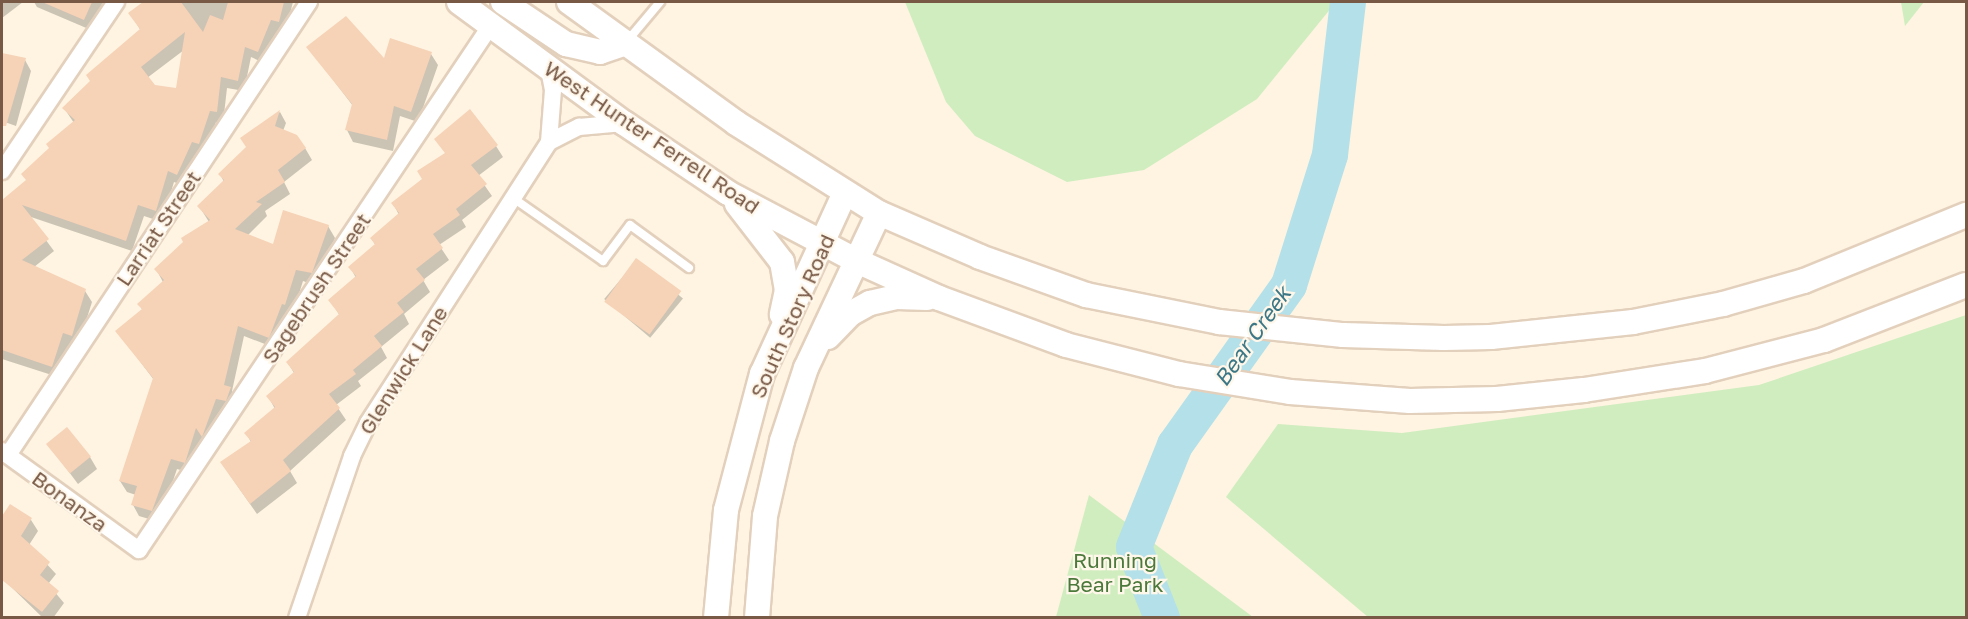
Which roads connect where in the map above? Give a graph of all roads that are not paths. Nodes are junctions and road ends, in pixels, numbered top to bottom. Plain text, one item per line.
1 (116, 2) edge
2 (309, 2) edge
3 (459, 2) edge
4 (503, 2) edge
5 (569, 2) edge
6 (660, 2) edge
7 (491, 25) junction
8 (626, 43) junction
9 (549, 70) junction
10 (624, 123) junction
11 (549, 142) junction
12 (2, 171) edge
13 (728, 193) junction
14 (846, 193) junction
15 (513, 198) junction
16 (879, 213) junction
17 (1966, 215) edge
18 (823, 243) junction
19 (857, 261) junction
20 (689, 268) dead end
21 (1966, 285) edge
22 (939, 298) junction
23 (775, 347) junction
24 (806, 368) junction
25 (4, 453) edge
26 (139, 550) joint
27 (297, 618) edge
28 (716, 618) edge
29 (757, 618) edge

1 - 12 street
2 - 25 street, Larriat Street
3 - 7 main road, West Hunter Ferrell Road
4 - 8 main road
5 - 8 main road
6 - 8 lane
7 - 9 main road, West Hunter Ferrell Road
7 - 26 street, Sagebrush Street
8 - 14 main road
9 - 10 main road, West Hunter Ferrell Road
9 - 11 street, Glenwick Lane
10 - 11 street
10 - 13 main road, West Hunter Ferrell Road
11 - 15 street, Glenwick Lane
13 - 18 main road, West Hunter Ferrell Road
13 - 23 main road
14 - 16 main road
14 - 18 main road, South Story Road
15 - 20 lane
15 - 27 street, Glenwick Lane
16 - 17 main road
16 - 19 main road, South Story Road
18 - 19 main road, West Hunter Ferrell Road
18 - 23 main road, South Story Road
19 - 22 main road, West Hunter Ferrell Road
19 - 24 main road, South Story Road
21 - 22 main road, West Hunter Ferrell Road
22 - 24 main road
23 - 28 main road, South Story Road
24 - 29 main road, South Story Road
25 - 26 street, Bonanza

